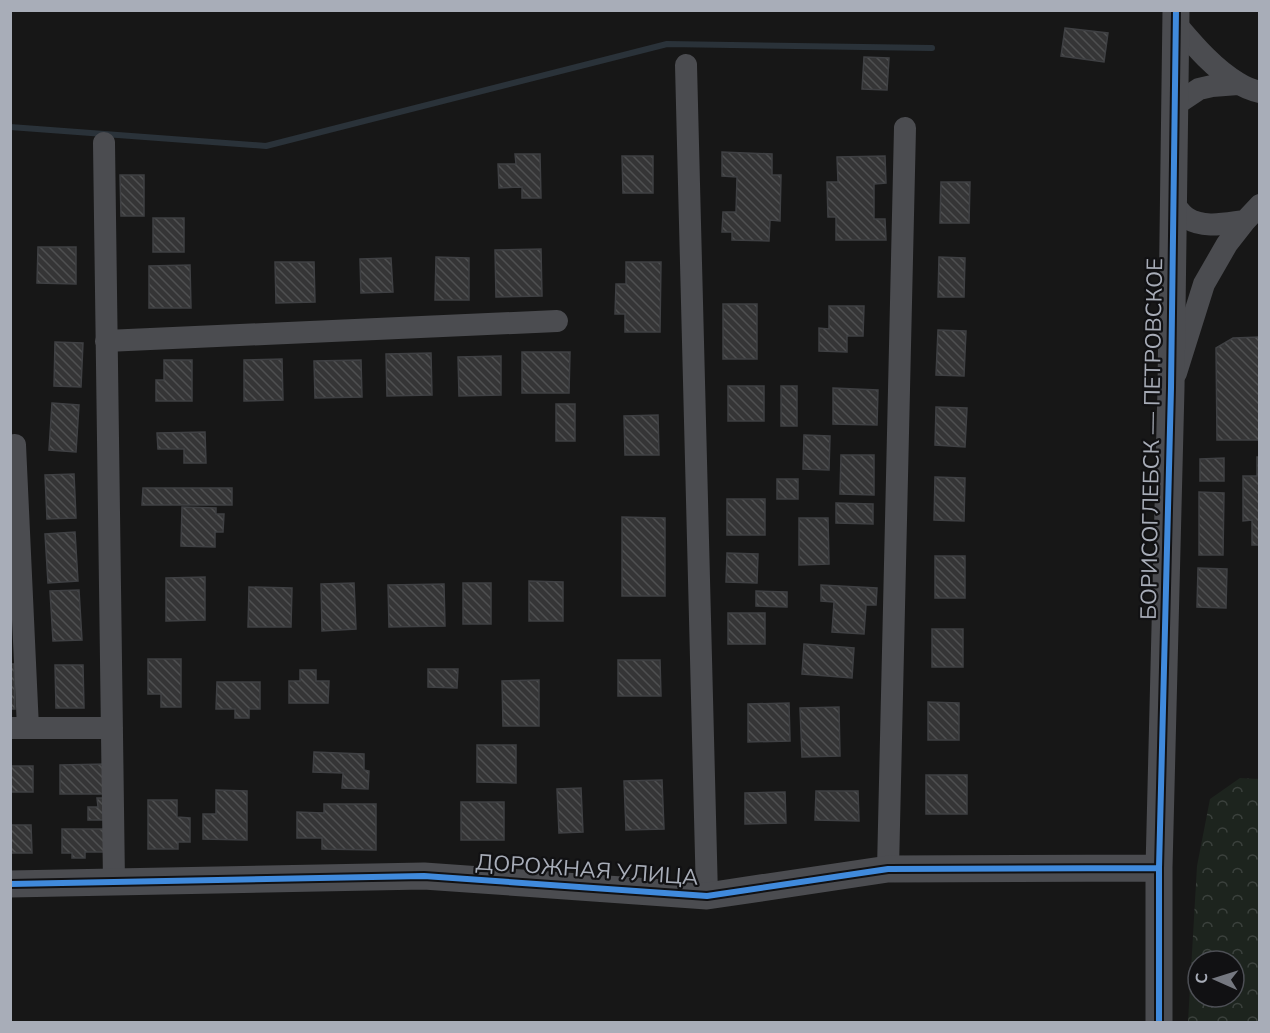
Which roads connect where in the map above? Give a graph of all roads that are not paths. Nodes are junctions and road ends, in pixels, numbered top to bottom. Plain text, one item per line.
1 (1176, 17) edge
2 (686, 66) dead end
3 (1238, 84) junction
4 (1260, 92) edge
5 (1175, 105) junction
6 (905, 128) dead end
7 (104, 143) dead end
8 (1174, 204) junction
9 (1252, 213) edge
10 (557, 321) dead end
11 (106, 341) junction
12 (1171, 388) junction
13 (15, 445) dead end
14 (19, 728) edge
15 (112, 728) junction
16 (1159, 868) junction
17 (888, 869) junction
18 (114, 882) junction
19 (10, 884) edge
20 (707, 896) junction
21 (1159, 1023) edge

1 - 3 street
1 - 5 street, БОРИСОГЛЕБСК — ПЕТРОВСКОЕ
2 - 20 street
3 - 4 street
3 - 5 street
5 - 8 street, БОРИСОГЛЕБСК — ПЕТРОВСКОЕ
6 - 17 street
7 - 11 street
8 - 9 street
8 - 12 street, БОРИСОГЛЕБСК — ПЕТРОВСКОЕ
9 - 12 street
10 - 11 street
11 - 15 street
12 - 16 street, БОРИСОГЛЕБСК — ПЕТРОВСКОЕ
13 - 14 street
14 - 15 street
15 - 18 street
16 - 17 street, ДОРОЖНАЯ УЛИЦА
16 - 21 street, БОРИСОГЛЕБСК — ПЕТРОВСКОЕ
17 - 20 street, ДОРОЖНАЯ УЛИЦА
18 - 19 street, ДОРОЖНАЯ УЛИЦА
18 - 20 street, ДОРОЖНАЯ УЛИЦА

